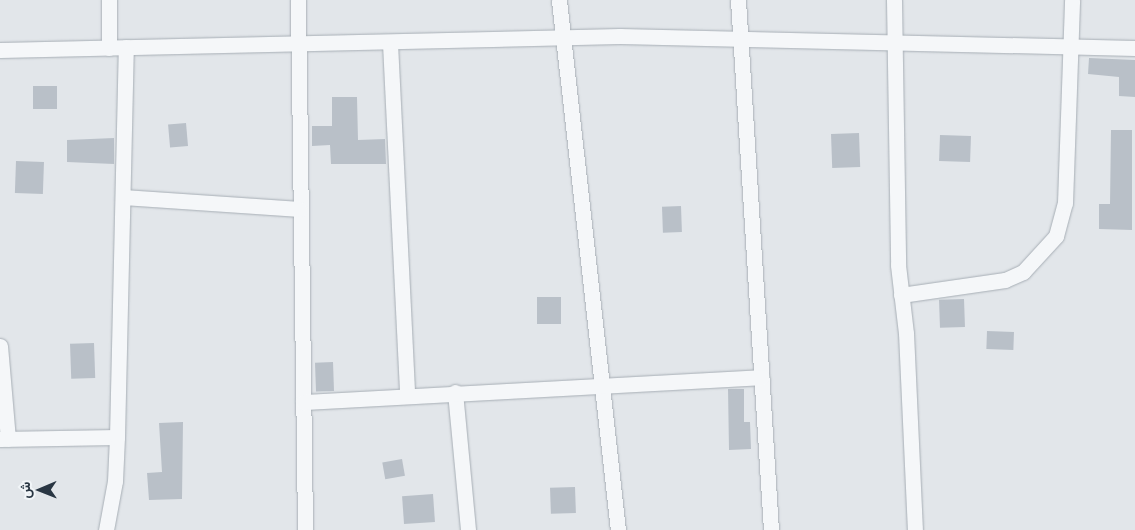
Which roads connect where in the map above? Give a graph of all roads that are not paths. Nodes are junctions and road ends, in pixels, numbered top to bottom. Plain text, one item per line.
1 (109, 0) edge
2 (298, 0) edge
3 (559, 0) edge
4 (738, 0) edge
5 (894, 0) edge
6 (1072, 0) edge
7 (562, 37) junction
8 (741, 40) junction
9 (390, 43) junction
10 (1071, 44) junction
11 (896, 45) junction
12 (297, 46) junction
13 (126, 47) junction
14 (109, 48) junction
15 (1135, 48) edge
16 (0, 50) edge
17 (123, 197) junction
18 (300, 209) junction
19 (901, 295) junction
20 (0, 346) edge
21 (761, 377) junction
22 (601, 383) junction
23 (455, 392) junction
24 (407, 396) junction
25 (303, 402) junction
26 (117, 437) junction
27 (4, 439) edge
28 (106, 530) edge
29 (305, 530) edge
30 (468, 530) edge
31 (618, 530) edge
32 (771, 530) edge
33 (916, 530) edge

1 - 14 street
2 - 12 street
3 - 7 street
4 - 8 street
5 - 11 street
6 - 10 street
7 - 8 street
7 - 9 street
7 - 22 street
8 - 11 street
8 - 21 street
9 - 12 street
9 - 24 street
10 - 11 street
10 - 15 street
10 - 19 street
11 - 19 street
12 - 13 street
12 - 18 street
13 - 14 street
13 - 17 street
14 - 16 street
17 - 18 street
17 - 26 street
18 - 25 street
19 - 33 street
20 - 27 street
21 - 22 street
21 - 32 street
22 - 23 street
22 - 31 street
23 - 24 street
23 - 30 street
24 - 25 street
25 - 29 street
26 - 27 street
26 - 28 street

